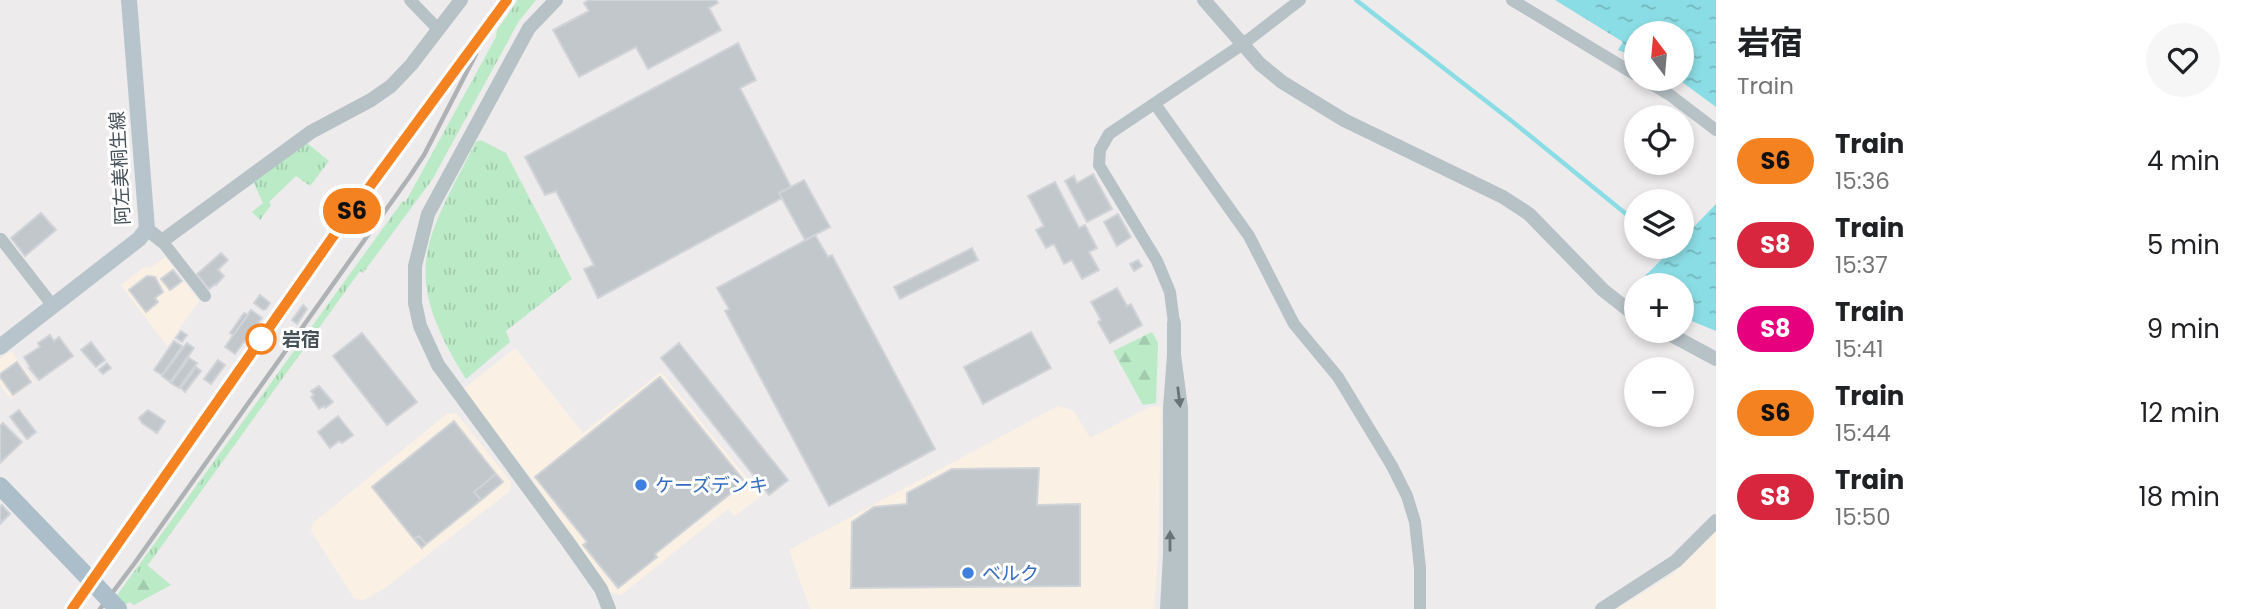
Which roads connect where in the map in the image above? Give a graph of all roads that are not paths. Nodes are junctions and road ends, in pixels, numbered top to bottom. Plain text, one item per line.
1 (129, 0) edge
2 (410, 0) edge
3 (461, 0) edge
4 (556, 0) edge
5 (1204, 0) edge
6 (1300, 0) edge
7 (1513, 0) edge
8 (438, 29) junction
9 (1243, 44) junction
10 (1624, 68) edge
11 (1663, 91) edge
12 (1155, 104) junction
13 (1716, 130) edge
14 (147, 229) junction
15 (1, 239) edge
16 (162, 241) junction
17 (205, 296) dead end
18 (53, 306) junction
19 (1624, 307) edge
20 (1174, 323) joint
21 (1686, 343) edge
22 (0, 347) edge
23 (1174, 355) junction
24 (1716, 359) edge
25 (0, 486) edge
26 (1716, 522) edge
27 (118, 609) edge
28 (609, 609) edge
29 (1167, 609) edge
30 (1181, 609) edge
31 (1420, 609) edge
32 (1602, 609) edge

1 - 14 main road, 阿左美桐生線
2 - 8 street
3 - 8 street
4 - 28 street
5 - 9 street
6 - 9 street
7 - 10 street
8 - 16 street
9 - 12 street
9 - 19 street
11 - 13 street
12 - 20 street
12 - 31 street
14 - 16 street
14 - 18 main road, 阿左美桐生線
15 - 18 street
16 - 17 street
18 - 22 main road, 阿左美桐生線
20 - 23 street
21 - 24 street
29 -> 23 street
23 -> 30 street
25 - 27 main road, bridge
26 - 32 street

